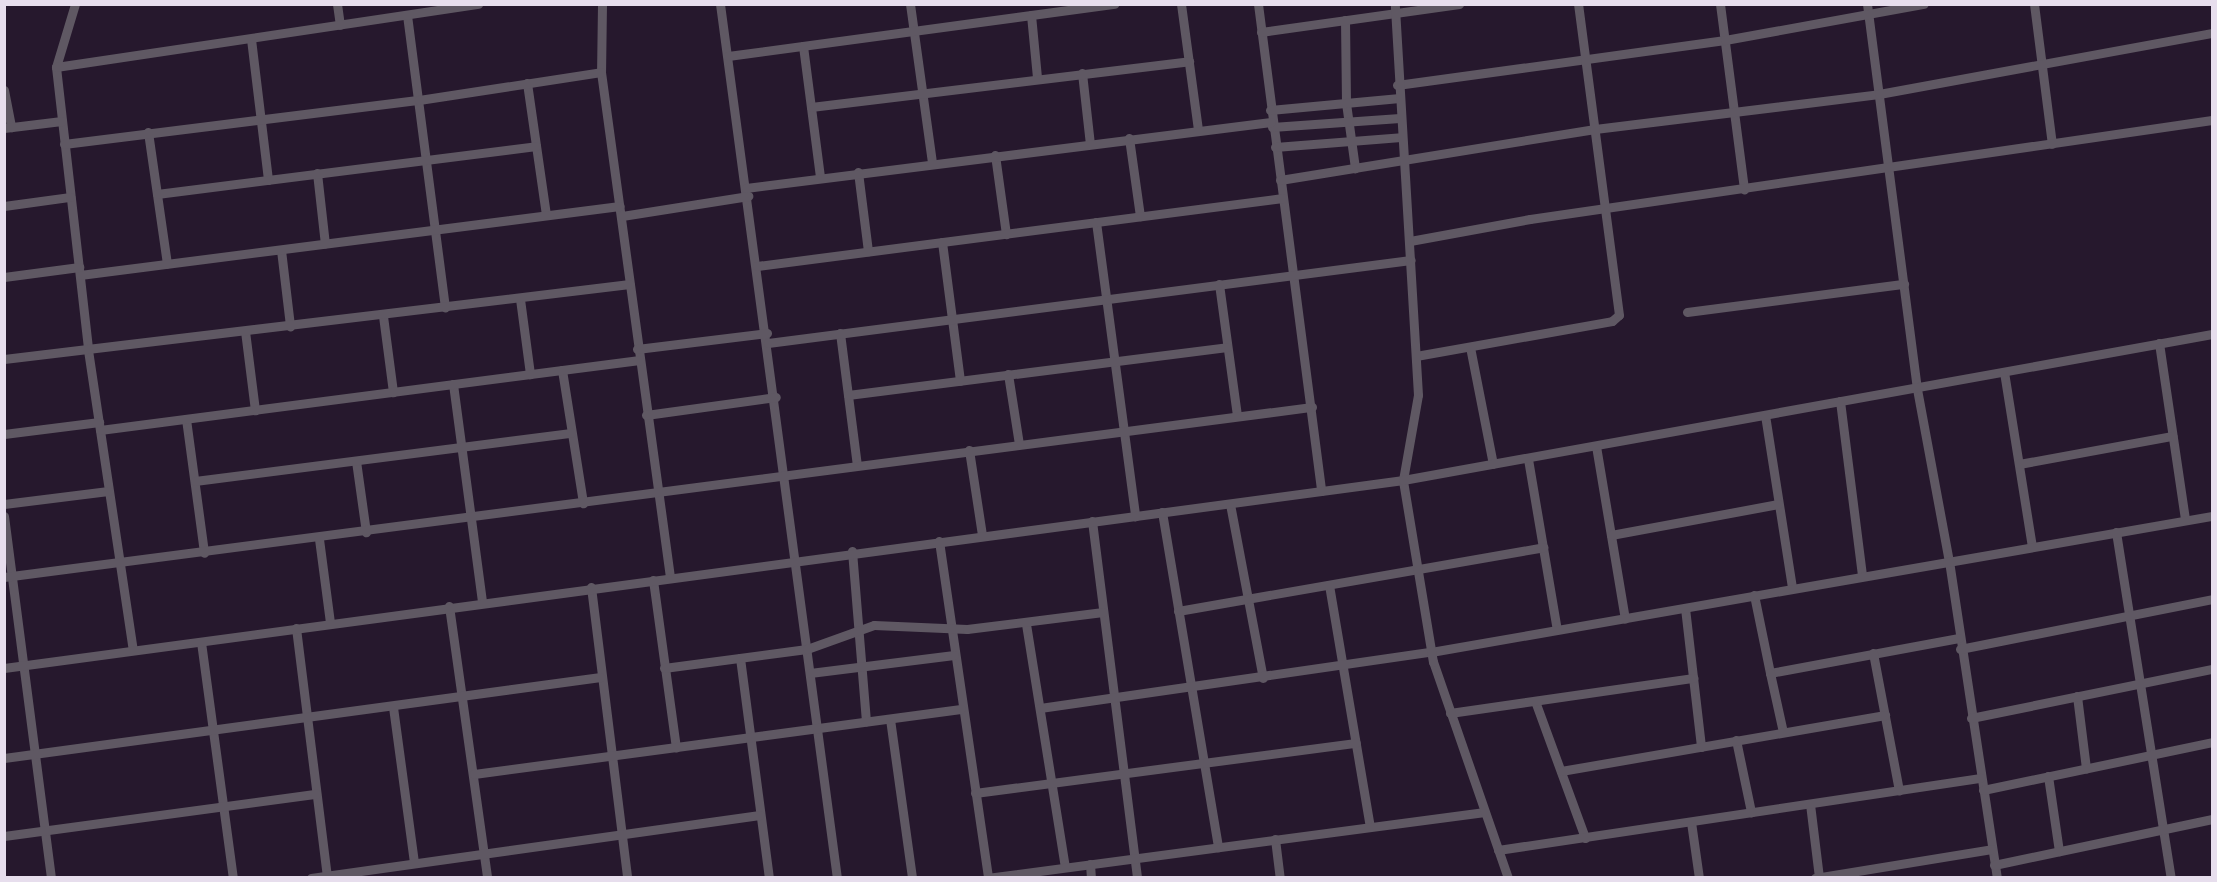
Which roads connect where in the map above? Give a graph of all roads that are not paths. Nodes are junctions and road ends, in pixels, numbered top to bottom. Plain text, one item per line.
1 (75, 4) edge
2 (337, 4) edge
3 (478, 4) edge
4 (602, 4) edge
5 (720, 4) edge
6 (910, 4) edge
7 (1115, 4) edge
8 (1181, 4) edge
9 (1258, 4) edge
10 (1459, 4) edge
11 (1578, 4) edge
12 (1720, 4) edge
13 (1867, 4) edge
14 (1924, 4) edge
15 (2034, 4) edge
16 (1068, 7) edge
17 (1395, 9) edge
18 (407, 15) junction
19 (1031, 15) junction
20 (1868, 17) junction
21 (1345, 20) junction
22 (340, 25) junction
23 (914, 30) junction
24 (1261, 32) junction
25 (2212, 33) edge
26 (251, 39) junction
27 (1725, 40) junction
28 (802, 46) junction
29 (728, 56) junction
30 (1586, 59) junction
31 (1189, 61) junction
32 (2042, 66) junction
33 (56, 68) junction
34 (601, 72) junction
35 (1082, 73) junction
36 (1037, 77) junction
37 (527, 83) junction
38 (1397, 85) junction
39 (4, 90) edge
40 (923, 92) junction
41 (1878, 94) junction
42 (1399, 98) junction
43 (419, 100) junction
44 (1346, 103) junction
45 (811, 107) junction
46 (1270, 110) junction
47 (1734, 111) junction
48 (260, 118) junction
49 (1400, 118) junction
50 (2212, 120) edge
51 (62, 121) junction
52 (1347, 122) junction
53 (1272, 124) junction
54 (8, 127) edge
55 (1595, 129) junction
56 (1197, 130) junction
57 (148, 132) junction
58 (1401, 137) junction
59 (1129, 138) junction
60 (1350, 142) junction
61 (64, 144) junction
62 (1090, 144) junction
63 (2052, 144) junction
64 (536, 146) junction
65 (1275, 147) junction
66 (995, 155) junction
67 (425, 160) junction
68 (1402, 160) junction
69 (932, 163) junction
70 (1355, 168) junction
71 (1888, 170) junction
72 (858, 172) junction
73 (317, 174) junction
74 (820, 177) junction
75 (268, 180) junction
76 (1280, 180) junction
77 (1744, 189) junction
78 (747, 192) junction
79 (156, 194) junction
80 (70, 197) junction
81 (1283, 198) junction
82 (4, 206) edge
83 (1606, 209) junction
84 (621, 211) junction
85 (546, 215) junction
86 (1140, 216) junction
87 (1096, 222) junction
88 (434, 231) junction
89 (1006, 234) junction
90 (942, 242) junction
91 (1410, 242) junction
92 (325, 244) junction
93 (281, 250) junction
94 (868, 251) junction
95 (1411, 260) junction
96 (167, 264) junction
97 (757, 266) junction
98 (79, 271) junction
99 (1295, 274) junction
100 (4, 277) edge
101 (630, 284) junction
102 (1219, 284) junction
103 (1904, 284) junction
104 (1107, 298) junction
105 (520, 299) junction
106 (445, 308) junction
107 (1687, 312) dead end
108 (383, 316) junction
109 (952, 318) junction
110 (290, 326) junction
111 (245, 332) junction
112 (767, 333) junction
113 (840, 333) junction
114 (2212, 334) edge
115 (768, 343) junction
116 (2159, 343) junction
117 (1227, 347) junction
118 (1470, 347) junction
119 (637, 349) junction
120 (88, 350) junction
121 (1416, 356) junction
122 (4, 358) edge
123 (639, 360) junction
124 (1115, 361) junction
125 (562, 370) junction
126 (2004, 372) junction
127 (530, 374) junction
128 (1008, 374) junction
129 (960, 381) junction
130 (453, 384) junction
131 (1917, 388) junction
132 (393, 392) junction
133 (848, 395) junction
134 (776, 397) junction
135 (1840, 401) junction
136 (1312, 407) junction
137 (255, 410) junction
138 (646, 415) junction
139 (1765, 415) junction
140 (1237, 416) junction
141 (186, 419) junction
142 (99, 426) junction
143 (1125, 430) junction
144 (571, 433) junction
145 (4, 434) edge
146 (2172, 436) junction
147 (1019, 444) junction
148 (1596, 446) junction
149 (462, 448) junction
150 (969, 450) junction
151 (1528, 459) junction
152 (356, 461) junction
153 (1493, 464) junction
154 (2019, 464) junction
155 (857, 465) junction
156 (786, 474) junction
157 (1402, 480) junction
158 (195, 481) junction
159 (108, 491) junction
160 (1321, 491) junction
161 (657, 493) junction
162 (582, 503) junction
163 (4, 504) edge
164 (1230, 504) junction
165 (1778, 504) junction
166 (1162, 512) junction
167 (4, 516) edge
168 (1135, 516) junction
169 (2212, 516) edge
170 (471, 518) junction
171 (2185, 520) junction
172 (1092, 521) junction
173 (366, 532) junction
174 (2116, 532) junction
175 (982, 535) junction
176 (1611, 535) junction
177 (319, 539) junction
178 (939, 541) junction
179 (2032, 546) junction
180 (1542, 547) junction
181 (852, 551) junction
182 (204, 553) junction
183 (797, 559) junction
184 (1949, 561) junction
185 (119, 562) junction
186 (1416, 569) junction
187 (1862, 576) junction
188 (8, 577) edge
189 (670, 577) junction
190 (653, 579) junction
191 (1329, 585) junction
192 (591, 587) junction
193 (1792, 587) junction
194 (1754, 595) junction
195 (2212, 598) edge
196 (1249, 599) junction
197 (482, 602) junction
198 (449, 606) junction
199 (1685, 608) junction
200 (1178, 611) junction
201 (1103, 612) junction
202 (2129, 615) junction
203 (1625, 619) junction
204 (330, 623) junction
205 (1026, 624) junction
206 (296, 628) junction
207 (858, 629) junction
208 (951, 630) junction
209 (1557, 630) junction
210 (201, 642) junction
211 (1960, 644) junction
212 (807, 649) junction
213 (133, 650) junction
214 (1431, 652) junction
215 (1873, 653) junction
216 (954, 655) junction
217 (740, 658) junction
218 (23, 665) junction
219 (1342, 666) junction
220 (861, 667) junction
221 (4, 668) edge
222 (664, 668) junction
223 (2212, 669) edge
224 (810, 673) junction
225 (1770, 673) junction
226 (601, 677) junction
227 (1263, 678) junction
228 (1694, 678) junction
229 (2140, 682) junction
230 (1191, 689) junction
231 (2077, 696) junction
232 (463, 698) junction
233 (1114, 699) junction
234 (1535, 701) junction
235 (393, 707) junction
236 (1040, 708) junction
237 (962, 709) junction
238 (1450, 713) junction
239 (1885, 715) junction
240 (1971, 718) junction
241 (307, 719) junction
242 (890, 719) junction
243 (866, 721) junction
244 (817, 728) junction
245 (212, 732) junction
246 (1783, 732) junction
247 (750, 737) junction
248 (1736, 740) junction
249 (2212, 742) edge
250 (1356, 743) junction
251 (676, 747) junction
252 (1701, 747) junction
253 (35, 754) junction
254 (2153, 754) junction
255 (611, 756) junction
256 (4, 758) edge
257 (1204, 762) junction
258 (2086, 768) junction
259 (1561, 771) junction
260 (1124, 772) junction
261 (474, 774) junction
262 (2048, 776) junction
263 (1981, 778) junction
264 (1052, 783) junction
265 (1983, 790) junction
266 (1899, 791) junction
267 (975, 793) junction
268 (316, 794) junction
269 (1810, 804) junction
270 (224, 806) junction
271 (1485, 812) junction
272 (1751, 812) junction
273 (760, 815) junction
274 (2212, 819) edge
275 (1691, 822) junction
276 (1370, 827) junction
277 (2164, 829) junction
278 (45, 831) junction
279 (622, 835) junction
280 (4, 836) edge
281 (1585, 838) junction
282 (1275, 839) junction
283 (1218, 847) junction
284 (1992, 849) junction
285 (1498, 850) junction
286 (2059, 851) junction
287 (484, 854) junction
288 (1135, 858) junction
289 (414, 863) junction
290 (1090, 864) junction
291 (1995, 865) junction
292 (1065, 867) junction
293 (327, 877) edge
294 (988, 877) edge
295 (1817, 877) edge
296 (51, 878) edge
297 (233, 878) edge
298 (312, 878) edge
299 (487, 878) edge
300 (627, 878) edge
301 (769, 878) edge
302 (837, 878) edge
303 (912, 878) edge
304 (1091, 878) edge
305 (1137, 878) edge
306 (1281, 878) edge
307 (1508, 878) edge
308 (1699, 878) edge
309 (1996, 878) edge
310 (2172, 878) edge

1 - 33 street
2 - 22 street
3 - 18 street
4 - 34 street
5 - 29 street
6 - 23 street
7 - 16 street
8 - 31 street
9 - 24 street
10 - 17 street
11 - 30 street
12 - 27 street
13 - 20 street
14 - 20 street
15 - 32 street
16 - 19 street
17 - 21 street
17 - 38 street
18 - 22 street
18 - 43 street
19 - 23 street
19 - 36 street
20 - 27 street
20 - 41 street
21 - 24 street
21 - 44 street
22 - 26 street
23 - 28 street
23 - 40 street
24 - 46 street
25 - 32 street
26 - 33 street
26 - 48 street
27 - 30 street
27 - 47 street
28 - 29 street
28 - 45 street
29 - 78 street
30 - 38 street
30 - 55 street
31 - 35 street
31 - 56 street
32 - 41 street
32 - 63 street
33 - 51 street
34 - 37 street
34 - 84 street
35 - 36 street
35 - 62 street
36 - 40 street
37 - 43 street
37 - 64 street
38 - 42 street
39 - 54 street
40 - 45 street
40 - 69 street
41 - 47 street
41 - 71 street
42 - 44 street
42 - 49 street
43 - 48 street
43 - 67 street
44 - 46 street
44 - 52 street
45 - 74 street
46 - 53 street
47 - 55 street
47 - 77 street
48 - 57 street
48 - 75 street
49 - 52 street
49 - 58 street
50 - 63 street
51 - 54 street
51 - 61 street
52 - 53 street
52 - 60 street
53 - 56 street
53 - 65 street
55 - 68 street
55 - 83 street
56 - 59 street
57 - 61 street
57 - 79 street
58 - 60 street
58 - 68 street
59 - 62 street
59 - 86 street
60 - 65 street
60 - 70 street
61 - 80 street
62 - 66 street
63 - 71 street
64 - 67 street
64 - 85 street
65 - 76 street
66 - 69 street
66 - 89 street
67 - 73 street
67 - 88 street
68 - 70 street
68 - 91 street
69 - 72 street
70 - 76 street
71 - 77 street
71 - 103 street
72 - 74 street
72 - 94 street
73 - 75 street
73 - 92 street
74 - 78 street
75 - 79 street
76 - 81 street
77 - 83 street
78 - 84 street
78 - 97 street
79 - 96 street
80 - 82 street
80 - 98 street
81 - 86 street
81 - 99 street
83 - 91 street
83 - 118 street
84 - 85 street
84 - 101 street
85 - 88 street
86 - 87 street
87 - 89 street
87 - 104 street
88 - 92 street
88 - 106 street
89 - 90 street
90 - 94 street
90 - 109 street
91 - 95 street
92 - 93 street
93 - 96 street
93 - 110 street
94 - 97 street
95 - 99 street
95 - 121 street
96 - 98 street
97 - 112 street
98 - 100 street
98 - 120 street
99 - 102 street
99 - 136 street
101 - 105 street
101 - 119 street
102 - 104 street
102 - 117 street
103 - 107 street
103 - 131 street
104 - 109 street
104 - 124 street
105 - 106 street
105 - 127 street
106 - 108 street
108 - 110 street
108 - 132 street
109 - 113 street
109 - 129 street
110 - 111 street
111 - 120 street
111 - 137 street
112 - 115 street
112 - 119 street
113 - 115 street
113 - 133 street
114 - 116 street
115 - 134 street
116 - 126 street
116 - 146 street
117 - 124 street
117 - 140 street
118 - 121 street
118 - 153 street
119 - 123 street
120 - 122 street
120 - 142 street
121 - 157 street
123 - 125 street
123 - 138 street
124 - 128 street
124 - 143 street
125 - 127 street
125 - 144 street
126 - 131 street
126 - 154 street
127 - 130 street
128 - 129 street
128 - 147 street
129 - 133 street
130 - 132 street
130 - 149 street
131 - 135 street
131 - 184 street
132 - 137 street
133 - 155 street
134 - 138 street
134 - 156 street
135 - 139 street
135 - 187 street
136 - 140 street
136 - 160 street
137 - 141 street
138 - 161 street
139 - 148 street
139 - 165 street
140 - 143 street
141 - 142 street
141 - 158 street
142 - 145 street
142 - 159 street
143 - 147 street
143 - 168 street
144 - 149 street
144 - 162 street
146 - 154 street
146 - 171 street
147 - 150 street
148 - 151 street
148 - 176 street
149 - 152 street
149 - 170 street
150 - 155 street
150 - 175 street
151 - 153 street
151 - 180 street
152 - 158 street
152 - 173 street
153 - 157 street
154 - 179 street
155 - 156 street
156 - 161 street
156 - 183 street
157 - 160 street
157 - 186 street
158 - 182 street
159 - 163 street
159 - 185 street
160 - 164 street
161 - 162 street
161 - 189 street
162 - 170 street
164 - 166 street
164 - 196 street
165 - 176 street
165 - 193 street
166 - 168 street
166 - 200 street
167 - 188 street
168 - 172 street
169 - 171 street
170 - 173 street
170 - 197 street
171 - 174 street
172 - 175 street
172 - 201 street
173 - 177 street
174 - 179 street
174 - 202 street
175 - 178 street
176 - 203 street
177 - 182 street
177 - 204 street
178 - 181 street
178 - 208 street
179 - 184 street
180 - 186 street
180 - 209 street
181 - 183 street
181 - 207 street
182 - 185 street
183 - 189 street
183 - 212 street
184 - 187 street
184 - 211 street
185 - 188 street
185 - 213 street
186 - 191 street
186 - 214 street
187 - 193 street
188 - 218 street
189 - 190 street
190 - 192 street
190 - 222 street
191 - 196 street
191 - 219 street
192 - 197 street
192 - 226 street
193 - 194 street
194 - 199 street
194 - 225 street
195 - 202 street
196 - 200 street
196 - 227 street
197 - 198 street
198 - 204 street
198 - 232 street
199 - 203 street
199 - 228 street
200 - 230 street
201 - 205 street
201 - 233 street
202 - 211 street
202 - 229 street
203 - 209 street
204 - 206 street
205 - 208 street
205 - 236 street
206 - 210 street
206 - 241 street
207 - 208 street
207 - 212 street
207 - 220 street
208 - 216 street
209 - 214 street
210 - 213 street
210 - 245 street
211 - 215 street
211 - 240 street
212 - 217 street
212 - 224 street
213 - 218 street
214 - 219 street
214 - 238 street
215 - 225 street
215 - 239 street
216 - 220 street
216 - 237 street
217 - 222 street
217 - 247 street
218 - 221 street
218 - 253 street
219 - 227 street
219 - 250 street
220 - 224 street
220 - 243 street
222 - 251 street
223 - 229 street
224 - 244 street
225 - 246 street
226 - 232 street
226 - 255 street
227 - 230 street
228 - 234 street
228 - 252 street
229 - 231 street
229 - 254 street
230 - 233 street
230 - 257 street
231 - 240 street
231 - 258 street
232 - 235 street
232 - 261 street
233 - 236 street
233 - 260 street
234 - 238 street
234 - 259 street
235 - 241 street
235 - 289 street
236 - 264 street
237 - 242 street
237 - 267 street
238 - 271 street
239 - 246 street
239 - 266 street
240 - 263 street
241 - 245 street
241 - 268 street
242 - 243 street
242 - 303 street
243 - 244 street
244 - 247 street
244 - 302 street
245 - 253 street
245 - 270 street
246 - 248 street
247 - 251 street
247 - 273 street
248 - 252 street
248 - 272 street
249 - 254 street
250 - 257 street
250 - 276 street
251 - 255 street
252 - 259 street
253 - 256 street
253 - 278 street
254 - 258 street
254 - 277 street
255 - 261 street
255 - 279 street
257 - 260 street
257 - 283 street
258 - 262 street
259 - 281 street
260 - 264 street
260 - 288 street
261 - 287 street
262 - 265 street
262 - 286 street
263 - 265 street
263 - 266 street
264 - 267 street
264 - 292 street
265 - 284 street
266 - 269 street
267 - 294 street
268 - 270 street
268 - 293 street
269 - 272 street
269 - 295 street
270 - 278 street
270 - 297 street
271 - 276 street
271 - 285 street
272 - 275 street
273 - 279 street
273 - 301 street
274 - 277 street
275 - 281 street
275 - 308 street
276 - 282 street
277 - 286 street
277 - 310 street
278 - 280 street
278 - 296 street
279 - 287 street
279 - 300 street
281 - 285 street
282 - 283 street
282 - 306 street
283 - 288 street
284 - 291 street
284 - 295 street
285 - 307 street
286 - 291 street
287 - 289 street
287 - 299 street
288 - 290 street
288 - 305 street
289 - 293 street
290 - 292 street
290 - 304 street
291 - 309 street
292 - 294 street
293 - 298 street

